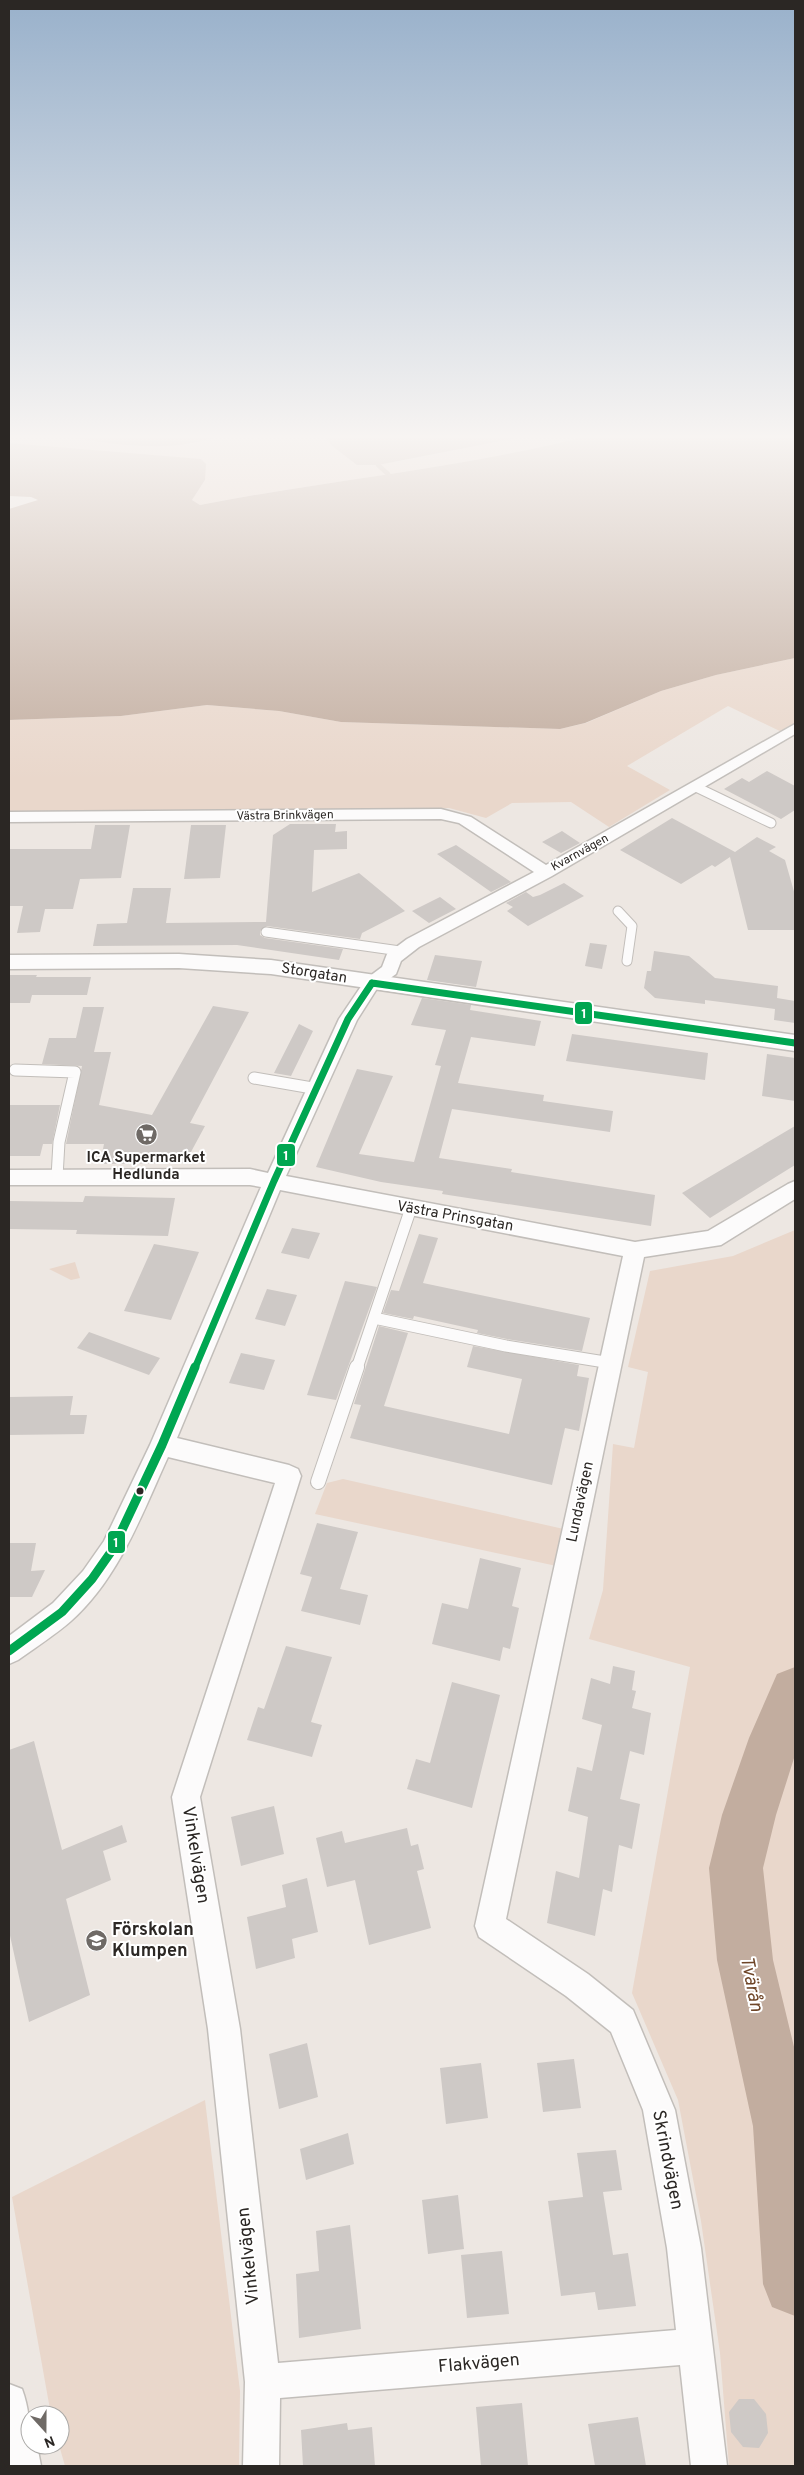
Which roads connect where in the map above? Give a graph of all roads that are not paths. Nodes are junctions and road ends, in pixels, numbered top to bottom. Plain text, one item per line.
1 (795, 728) edge
2 (696, 787) junction
3 (9, 817) edge
4 (771, 823) dead end
5 (546, 872) junction
6 (618, 911) dead end
7 (266, 932) dead end
8 (400, 951) junction
9 (627, 961) dead end
10 (9, 962) edge
11 (372, 983) junction
12 (795, 1043) edge
13 (15, 1070) dead end
14 (254, 1078) dead end
15 (318, 1089) junction
16 (9, 1177) edge
17 (57, 1177) junction
18 (274, 1182) junction
19 (795, 1189) edge
20 (411, 1208) junction
21 (635, 1250) junction
22 (374, 1318) junction
23 (611, 1363) junction
24 (162, 1445) junction
25 (318, 1482) dead end
26 (9, 1651) edge
27 (490, 1926) joint
28 (695, 2346) junction
29 (263, 2382) junction
30 (9, 2402) edge
31 (24, 2466) edge
32 (261, 2466) edge
33 (708, 2466) edge

1 - 2 street, Kvarnvägen
2 - 4 lane
2 - 5 street, Kvarnvägen
3 - 5 street, Västra Brinkvägen
5 - 8 street, Kvarnvägen
6 - 9 lane
7 - 8 lane
8 - 11 street
10 - 11 street, Storgatan
11 - 12 street, Storgatan
11 - 15 street
13 - 17 lane
14 - 15 lane
15 - 18 street
16 - 17 street, Västra Prinsgatan
17 - 18 street, Västra Prinsgatan
18 - 20 street, Västra Prinsgatan
18 - 24 street
19 - 21 street
20 - 21 street, Västra Prinsgatan
20 - 22 lane
21 - 23 street, Lundavägen
22 - 23 lane
22 - 25 lane
23 - 27 street, Lundavägen
24 - 26 street
24 - 29 street, Vinkelvägen
27 - 28 street, Skrindvägen
28 - 29 street, Flakvägen
28 - 33 street, Skrindvägen
29 - 32 street, Vinkelvägen
30 - 31 street

